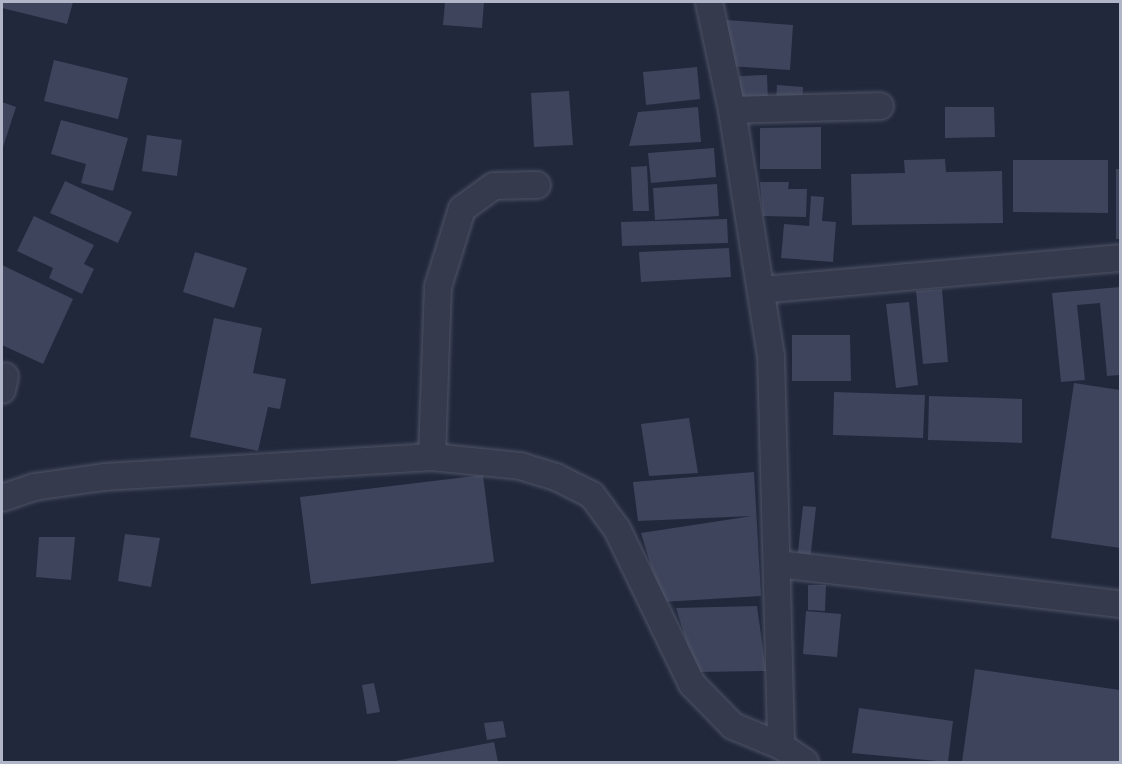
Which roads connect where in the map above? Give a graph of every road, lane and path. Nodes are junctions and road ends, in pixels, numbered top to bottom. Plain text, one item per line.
1 (709, 2) edge
2 (880, 106) dead end
3 (732, 110) junction
4 (537, 185) dead end
5 (1120, 258) edge
6 (761, 290) junction
7 (432, 457) junction
8 (2, 498) edge
9 (778, 564) junction
10 (1120, 603) edge
11 (771, 749) edge
12 (805, 762) edge

1 - 3 street
2 - 3 street
3 - 6 street
4 - 7 street
5 - 6 street
6 - 9 street
7 - 8 street
7 - 11 street
9 - 10 street
9 - 11 street
11 - 12 street

